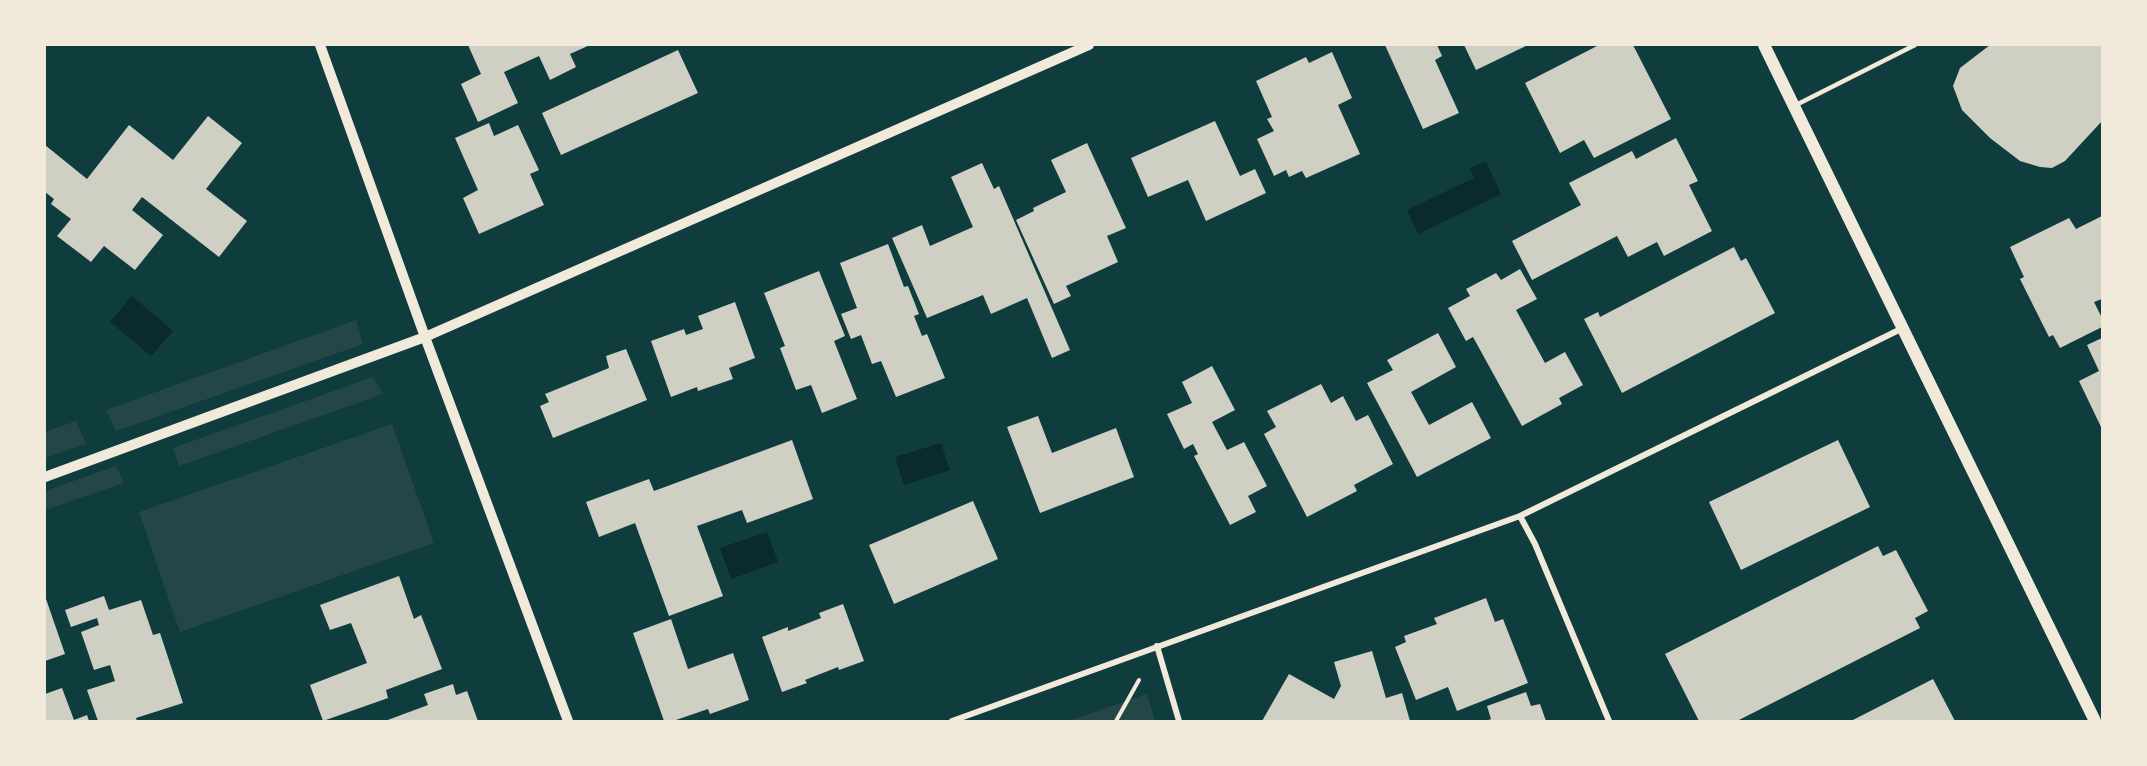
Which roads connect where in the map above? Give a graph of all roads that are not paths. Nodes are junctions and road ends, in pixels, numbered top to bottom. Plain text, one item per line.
1 (320, 45) edge
2 (1089, 45) edge
3 (1764, 45) edge
4 (1915, 45) edge
5 (1794, 106) junction
6 (1903, 328) junction
7 (425, 337) junction
8 (45, 477) edge
9 (1520, 516) junction
10 (1157, 646) junction
11 (567, 721) edge
12 (952, 721) edge
13 (1179, 721) edge
14 (1609, 721) edge
15 (2095, 721) edge

1 - 7 street
2 - 7 street
3 - 5 main road
4 - 5 lane
5 - 6 main road
6 - 9 street
6 - 15 main road
7 - 8 street
7 - 11 street
9 - 10 street
9 - 14 street
10 - 12 street
10 - 13 street

